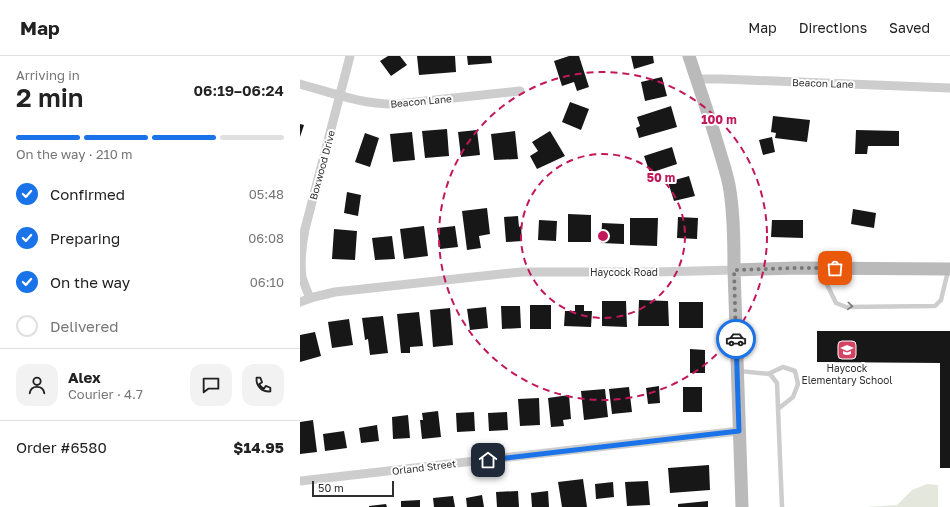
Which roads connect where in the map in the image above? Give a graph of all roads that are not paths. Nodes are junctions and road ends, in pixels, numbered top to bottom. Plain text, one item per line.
1 (350, 56) edge
2 (688, 56) edge
3 (696, 79) junction
4 (300, 84) edge
5 (950, 88) edge
6 (520, 91) dead end
7 (340, 95) junction
8 (819, 268) junction
9 (949, 269) edge
10 (734, 270) junction
11 (310, 298) junction
12 (300, 302) edge
13 (737, 371) junction
14 (767, 374) junction
15 (778, 409) junction
16 (739, 431) junction
17 (300, 482) edge
18 (742, 507) edge
19 (782, 507) edge

1 - 7 street, Boxwood Drive
2 - 3 main road
3 - 5 street, Beacon Lane
3 - 10 main road
4 - 7 street, Beacon Lane
6 - 7 street, Beacon Lane
7 - 11 street, Boxwood Drive
8 - 9 main road, Haycock Road
8 -> 9 lane
8 - 10 main road, Haycock Road
10 - 11 street, Haycock Road
10 - 13 main road
11 - 12 street, Haycock Road
13 - 14 lane
13 - 16 main road
14 - 15 lane
14 - 15 lane
15 - 19 lane
16 - 17 street, Orland Street
16 - 18 main road

